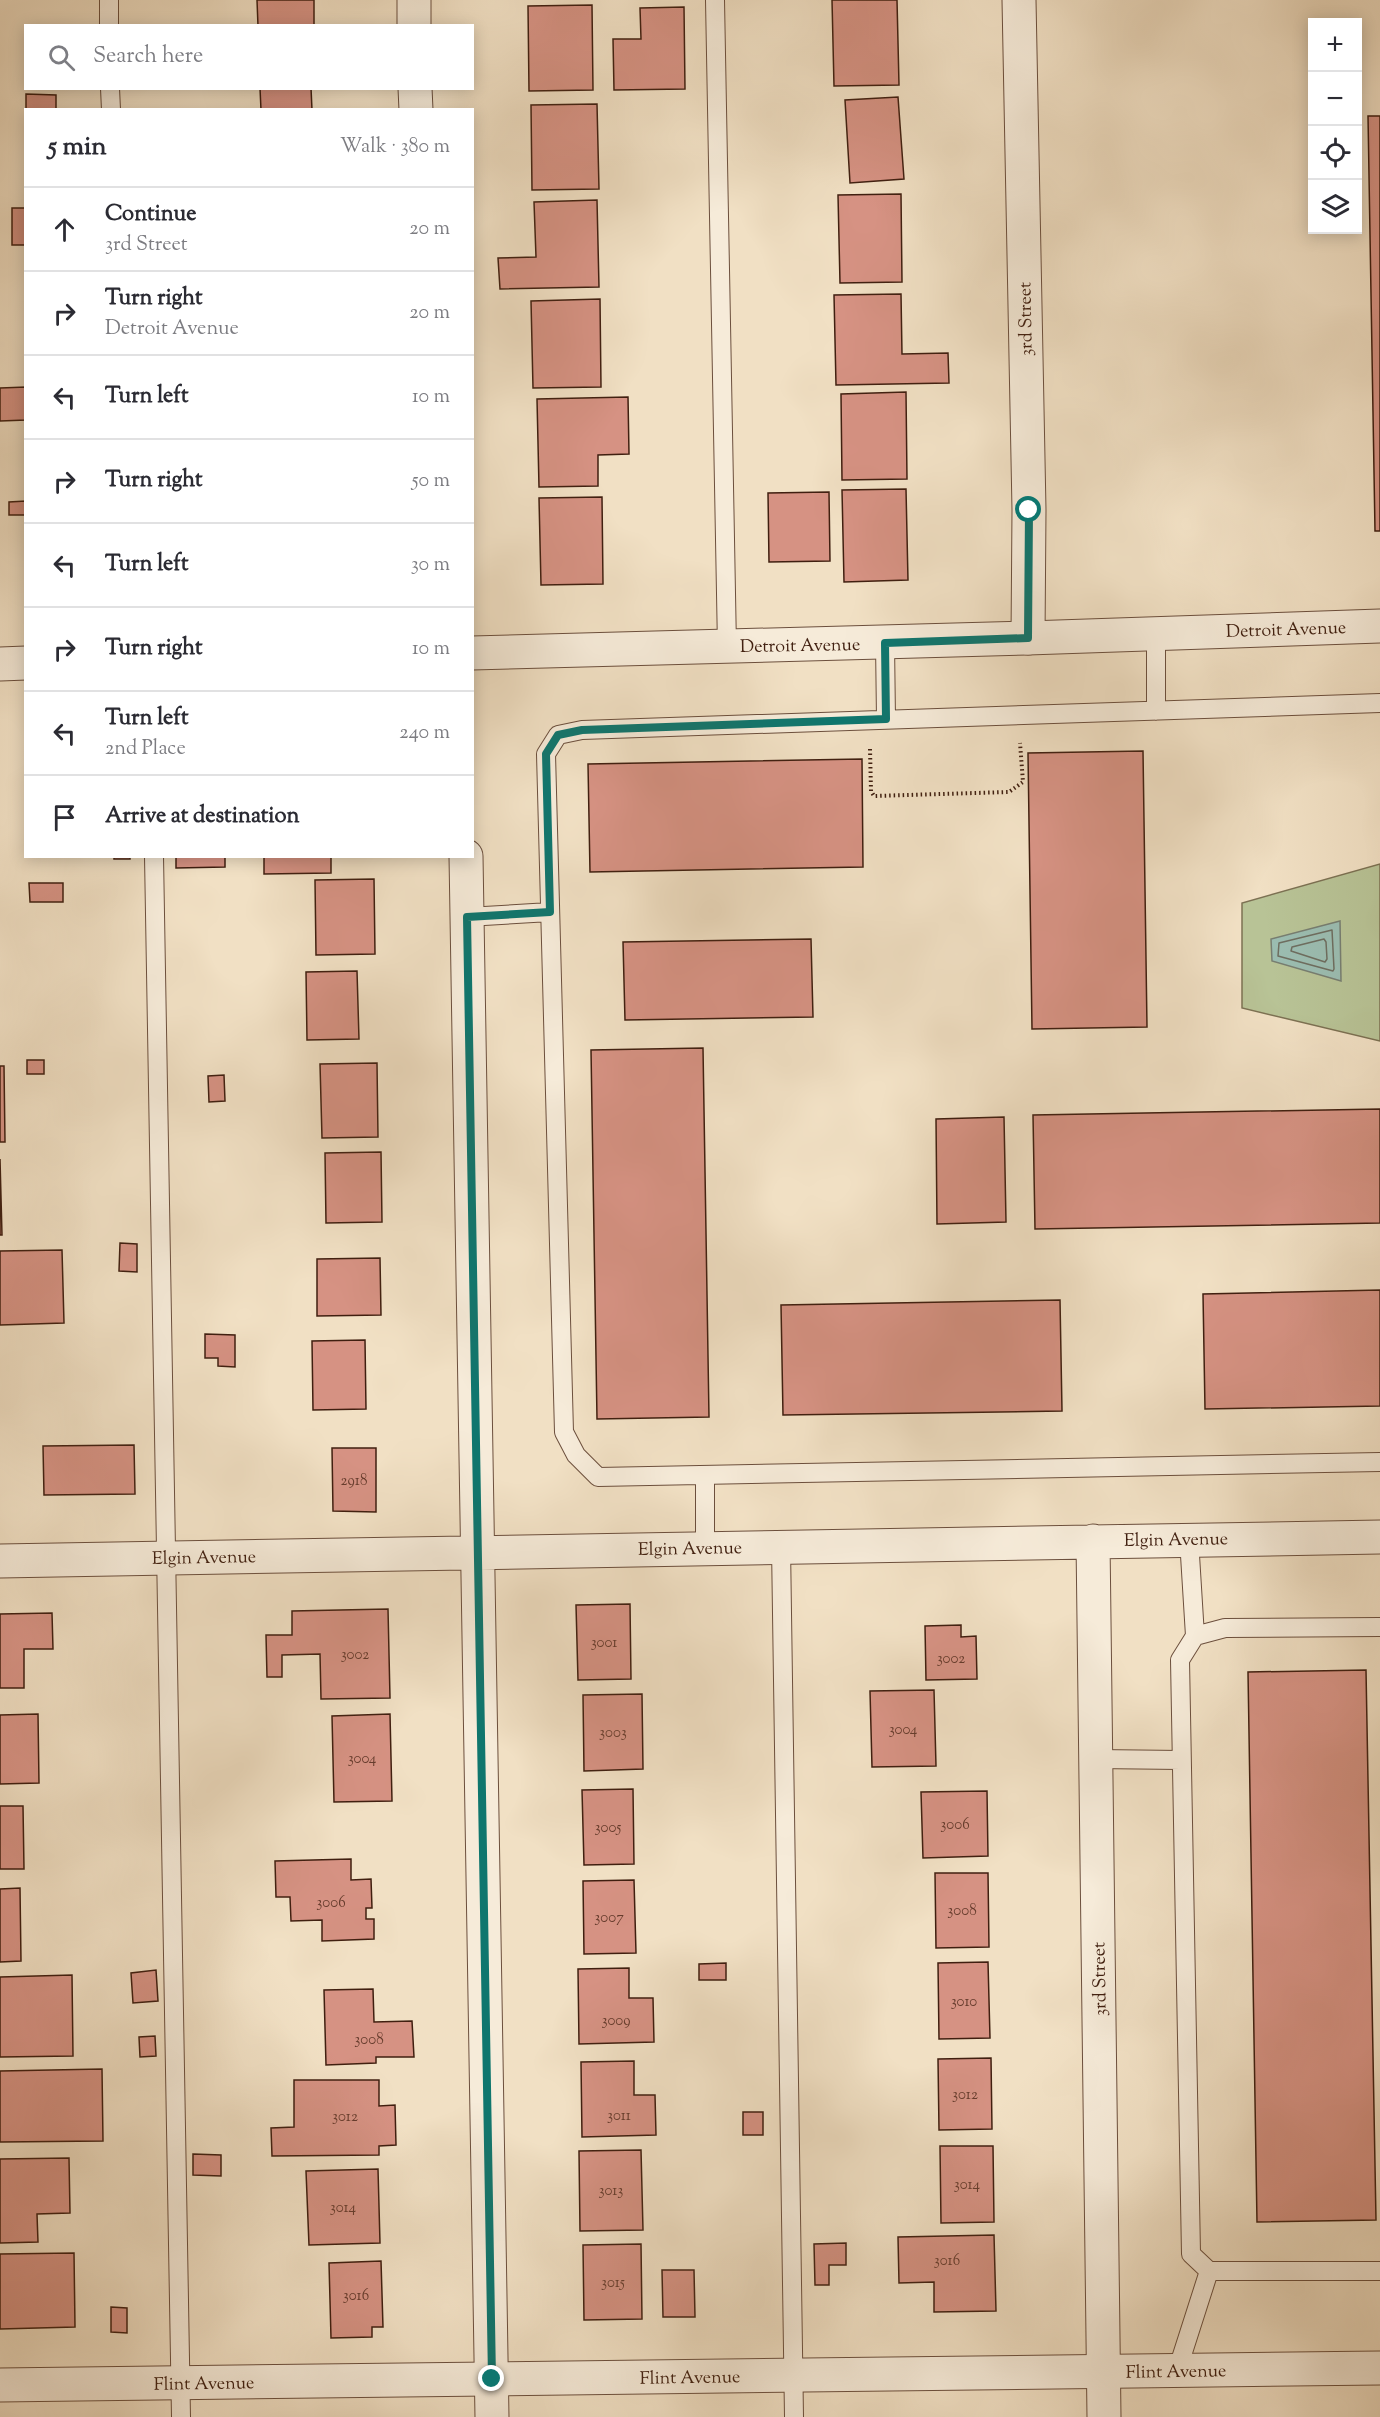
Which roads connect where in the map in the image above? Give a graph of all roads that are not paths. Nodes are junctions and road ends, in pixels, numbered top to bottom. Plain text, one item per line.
1 (109, 0) edge
2 (414, 0) edge
3 (715, 0) edge
4 (1019, 0) edge
5 (109, 24) edge
6 (414, 24) edge
7 (110, 90) edge
8 (416, 90) edge
9 (111, 108) edge
10 (416, 108) edge
11 (1380, 626) edge
12 (1156, 634) junction
13 (1028, 638) junction
14 (885, 643) junction
15 (727, 646) junction
16 (474, 653) edge
17 (24, 663) edge
18 (0, 664) edge
19 (1380, 703) edge
20 (1156, 711) junction
21 (877, 720) junction
22 (154, 858) edge
23 (466, 858) edge
24 (550, 912) junction
25 (467, 917) junction
26 (1380, 1462) edge
27 (705, 1475) junction
28 (1380, 1537) edge
29 (1189, 1539) junction
30 (1093, 1541) junction
31 (781, 1546) junction
32 (705, 1548) junction
33 (478, 1551) junction
34 (167, 1557) junction
35 (0, 1561) edge
36 (1380, 1627) edge
37 (1195, 1636) junction
38 (1096, 1759) junction
39 (1181, 1760) junction
40 (1209, 2271) junction
41 (1380, 2271) edge
42 (1380, 2368) edge
43 (1178, 2371) junction
44 (1104, 2372) junction
45 (793, 2376) junction
46 (492, 2379) junction
47 (181, 2383) junction
48 (0, 2385) edge
49 (181, 2417) edge
50 (492, 2417) edge
51 (794, 2417) edge
52 (1104, 2417) edge

1 - 5 lane
2 - 6 street
3 - 15 lane
4 - 13 street, 3rd Street
7 - 9 lane
8 - 10 street
11 - 12 street, Detroit Avenue
12 - 13 street, Detroit Avenue
12 - 20 lane
13 - 14 street, Detroit Avenue
14 - 15 street, Detroit Avenue
14 - 21 lane
15 - 16 street, Detroit Avenue
17 - 18 street
19 - 20 lane
20 - 21 lane
21 - 24 lane
22 - 34 lane
23 - 25 street
24 - 25 lane
24 - 27 lane
25 - 33 street
26 - 27 lane
27 - 32 lane
28 - 29 street, Elgin Avenue
29 - 30 street, Elgin Avenue
29 - 37 lane
30 - 31 street, Elgin Avenue
30 - 38 street, 3rd Street
31 - 32 street, Elgin Avenue
31 - 45 lane
32 - 33 street, Elgin Avenue
33 - 34 street, Elgin Avenue
33 - 46 street
34 - 35 street, Elgin Avenue
34 - 47 lane
36 - 37 lane
37 - 39 lane
38 - 39 lane
38 - 44 street, 3rd Street
39 - 40 lane
40 - 41 lane
40 - 43 lane
42 - 43 street, Flint Avenue
43 - 44 street, Flint Avenue
44 - 45 street, Flint Avenue
44 - 52 street, 3rd Street
45 - 46 street, Flint Avenue
45 - 51 lane
46 - 47 street, Flint Avenue
46 - 50 street
47 - 48 street, Flint Avenue
47 - 49 lane

